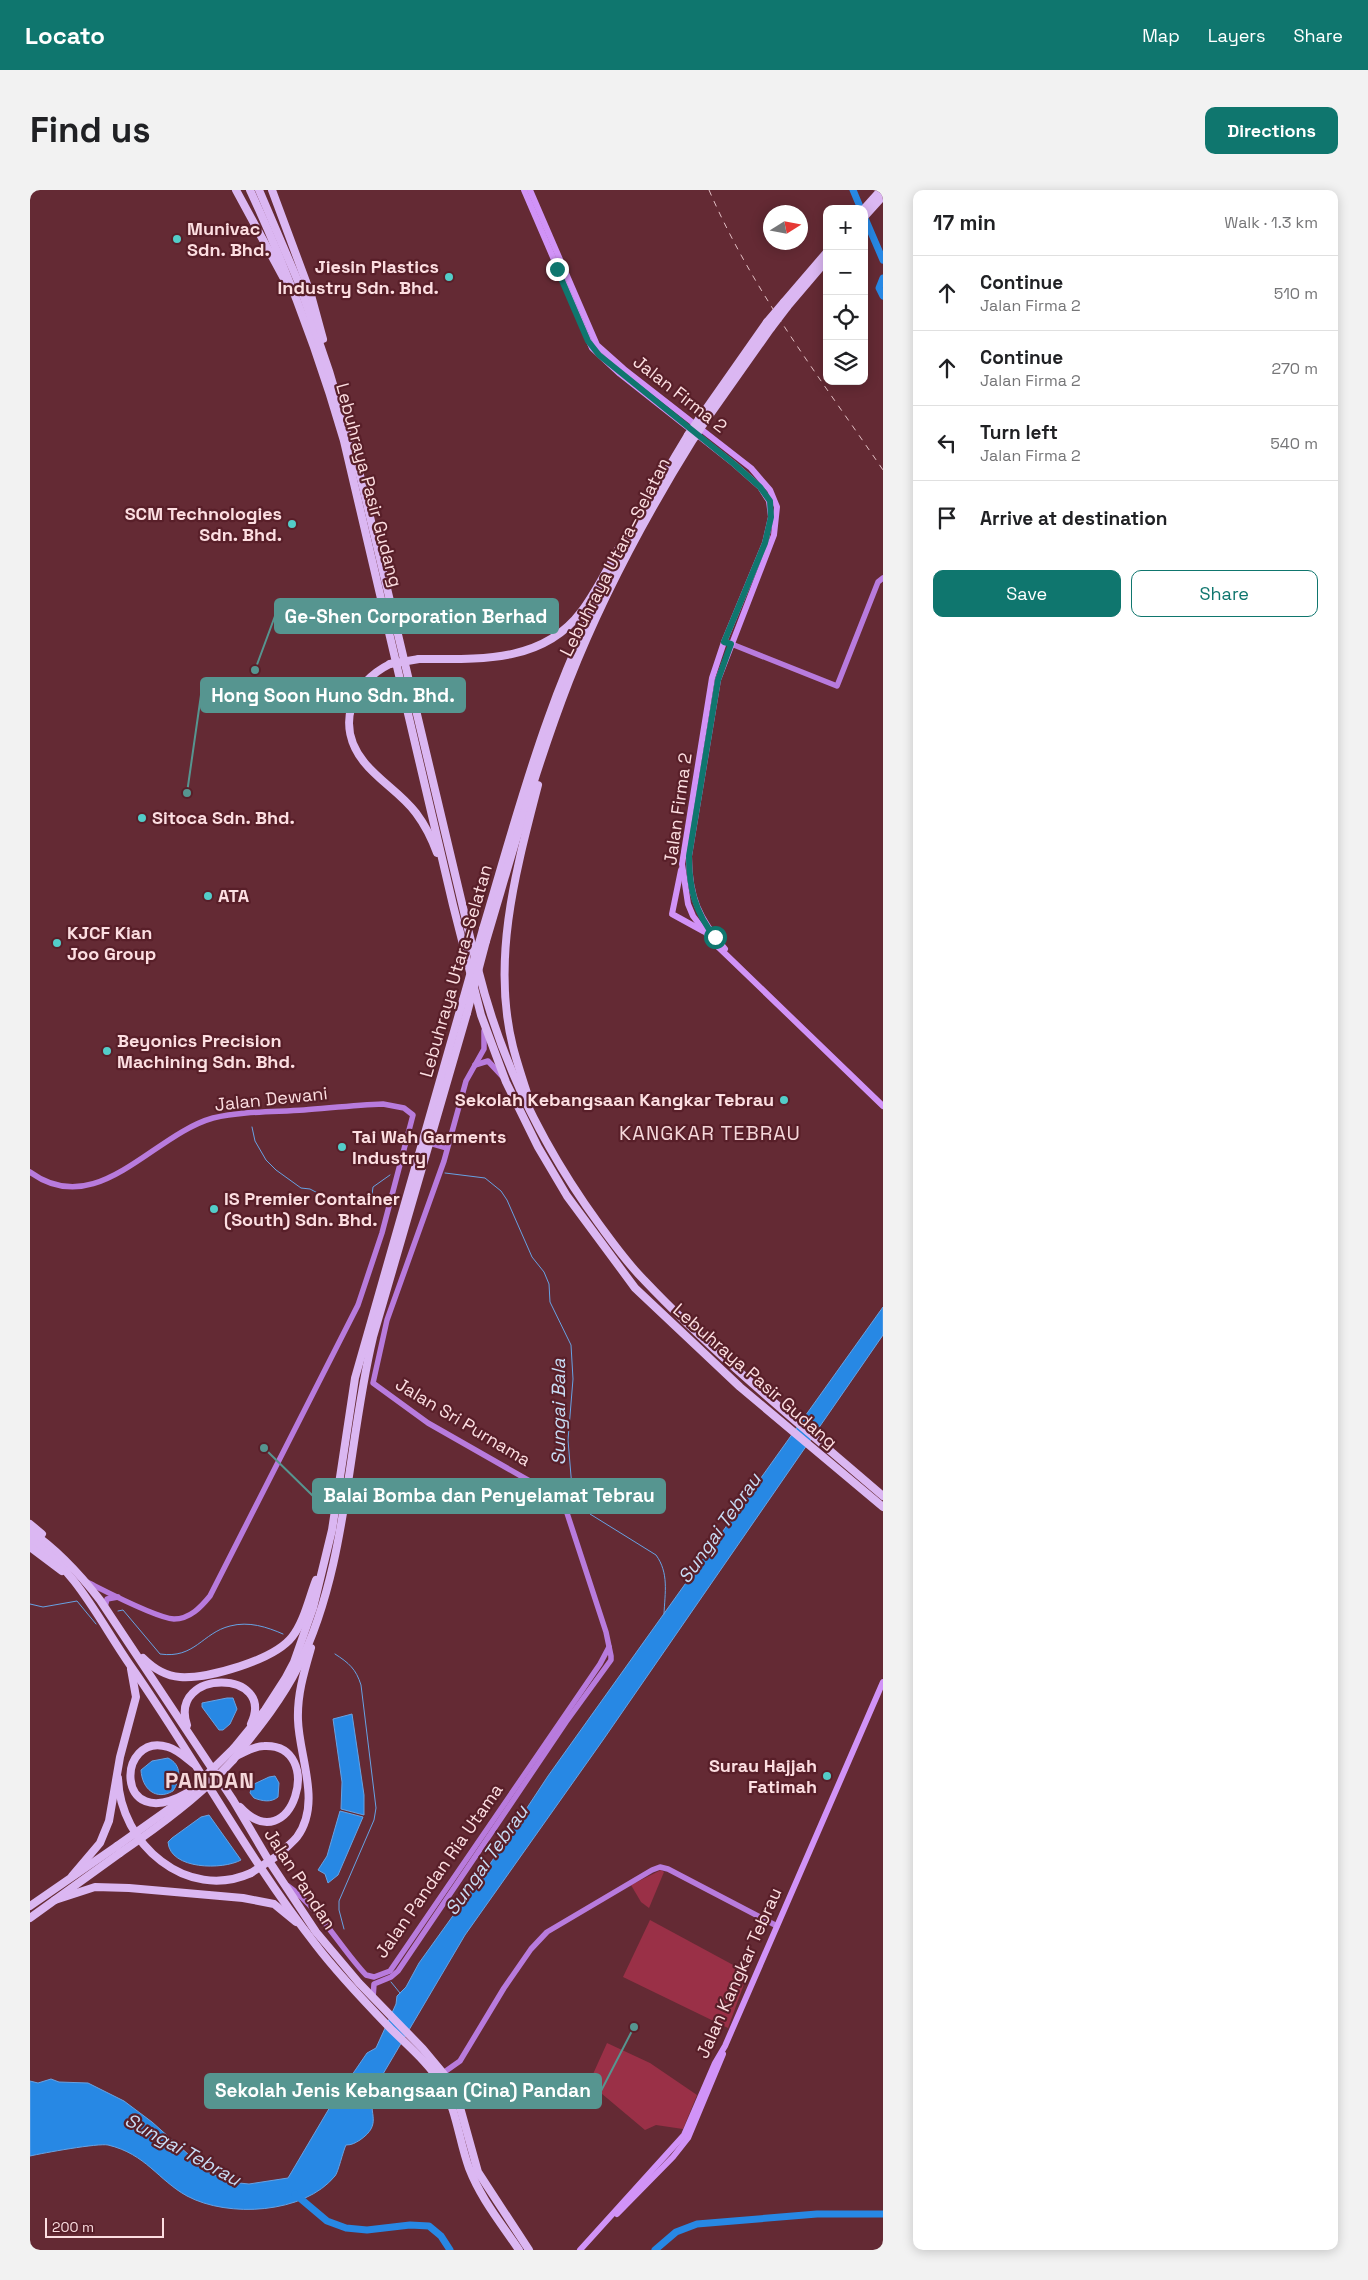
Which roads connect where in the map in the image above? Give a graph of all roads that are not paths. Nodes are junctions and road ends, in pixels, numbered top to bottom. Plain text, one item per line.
1 (236, 190) edge
2 (250, 190) edge
3 (259, 190) edge
4 (272, 190) edge
5 (524, 190) edge
6 (530, 190) edge
7 (881, 190) edge
8 (883, 196) edge
9 (868, 208) edge
10 (868, 208) edge
11 (823, 257) edge
12 (823, 264) edge
13 (298, 300) junction
14 (786, 304) junction
15 (329, 371) junction
16 (691, 436) junction
17 (652, 496) junction
18 (883, 578) edge
19 (724, 642) junction
20 (731, 644) junction
21 (542, 757) junction
22 (682, 864) junction
23 (454, 905) junction
24 (703, 931) junction
25 (744, 971) junction
26 (482, 1014) junction
27 (473, 1067) junction
28 (506, 1082) junction
29 (883, 1106) edge
30 (535, 1122) junction
31 (407, 1138) junction
32 (418, 1141) dead end
33 (433, 1144) dead end
34 (447, 1148) junction
35 (30, 1172) edge
36 (883, 1496) edge
37 (883, 1507) edge
38 (30, 1524) edge
39 (30, 1531) edge
40 (30, 1539) edge
41 (30, 1547) edge
42 (326, 1558) junction
43 (83, 1578) junction
44 (75, 1582) junction
45 (122, 1598) junction
46 (105, 1607) junction
47 (321, 1610) junction
48 (128, 1642) junction
49 (610, 1646) joint
50 (130, 1664) junction
51 (883, 1682) edge
52 (190, 1733) junction
53 (246, 1735) junction
54 (234, 1754) junction
55 (120, 1756) junction
56 (198, 1767) junction
57 (190, 1791) junction
58 (233, 1800) junction
59 (118, 1850) junction
60 (72, 1876) junction
61 (283, 1883) junction
62 (55, 1900) junction
63 (30, 1906) edge
64 (30, 1918) edge
65 (777, 1926) junction
66 (315, 1944) junction
67 (380, 1978) junction
68 (373, 1998) junction
69 (443, 2073) junction
70 (519, 2250) edge
71 (528, 2250) edge
72 (580, 2250) edge

1 - 13 highway
2 - 13 highway, Lebuhraya Pasir Gudang
3 - 15 highway, Lebuhraya Pasir Gudang
4 - 15 highway
5 - 19 main road, Jalan Firma 2
6 - 20 main road, Jalan Firma 2
7 - 9 highway
8 - 10 highway
11 - 14 highway, Lebuhraya Utara–Selatan
12 - 14 highway, Lebuhraya Utara–Selatan
13 - 23 highway, Lebuhraya Pasir Gudang
14 - 16 highway, Lebuhraya Utara–Selatan, bridge
15 - 30 highway, Lebuhraya Pasir Gudang
16 - 17 highway, Lebuhraya Utara–Selatan
16 - 21 highway, Lebuhraya Utara–Selatan
17 - 23 highway, bridge
17 - 42 highway, Lebuhraya Utara–Selatan, bridge
18 - 20 street
19 - 20 street
19 - 22 main road, Jalan Firma 2
20 - 25 main road, Jalan Firma 2
21 - 30 highway
21 - 47 highway, Lebuhraya Utara–Selatan, bridge
22 - 24 main road, Jalan Firma 2
22 - 24 main road
23 - 26 highway, Lebuhraya Pasir Gudang
24 - 25 main road, Jalan Firma 2
25 - 29 main road
26 - 27 street
26 - 28 highway, Lebuhraya Pasir Gudang
27 - 28 street
27 - 34 street
28 - 37 highway, Lebuhraya Pasir Gudang
30 - 36 highway, Lebuhraya Pasir Gudang
31 - 32 street
31 - 35 street, Jalan Dewani
31 - 45 street
33 - 34 street
34 - 49 street, Jalan Sri Purnama
38 - 43 highway
39 - 43 highway, Jalan Pandan
40 - 44 highway, Jalan Pandan
41 - 44 highway
42 - 48 highway
42 - 53 highway, Lebuhraya Utara–Selatan
43 - 45 street
43 - 46 highway, Jalan Pandan
44 - 50 highway, Jalan Pandan
45 - 46 street
46 - 48 highway, Jalan Pandan
47 - 54 highway, Lebuhraya Utara–Selatan
47 - 55 highway, bridge
48 - 52 highway, Jalan Pandan
49 - 67 street, Jalan Pandan Ria Utama
50 - 55 highway
50 - 56 highway, Jalan Pandan
51 - 65 main road, Jalan Kangkar Tebrau
52 - 53 highway
52 - 58 highway, Jalan Pandan
53 - 54 highway, Lebuhraya Utara–Selatan
54 - 57 highway, bridge
54 - 58 highway
54 - 59 highway, bridge
55 - 60 highway
56 - 57 highway
56 - 66 highway, Jalan Pandan
57 - 59 highway, bridge
58 - 61 highway, Jalan Pandan
59 - 60 highway
59 - 62 highway
60 - 63 highway
61 - 67 street, Jalan Pandan Ria Utama
61 - 68 highway, Jalan Pandan
62 - 64 highway
62 - 66 highway
65 - 69 street
65 - 72 main road, Jalan Kangkar Tebrau
66 - 70 highway, Jalan Pandan
67 - 68 street, Jalan Pandan Ria Utama
68 - 69 highway, Jalan Pandan
69 - 71 highway, Jalan Pandan

